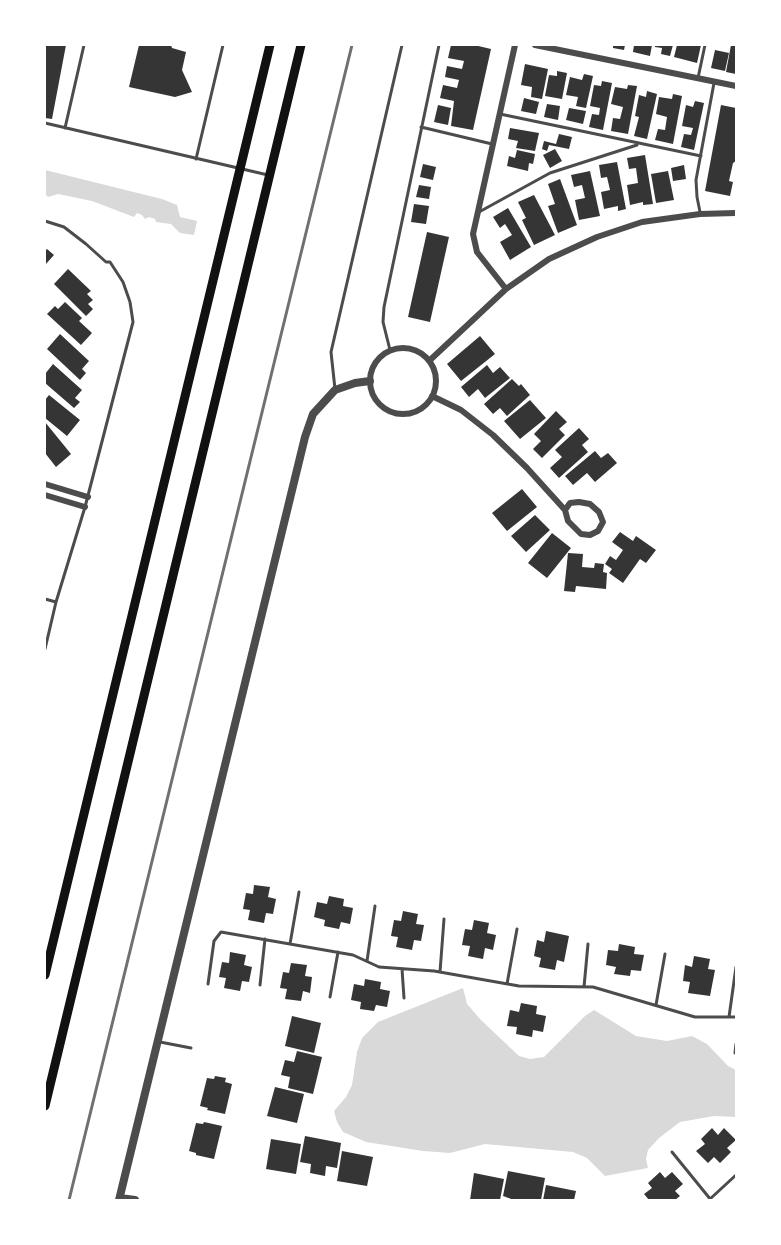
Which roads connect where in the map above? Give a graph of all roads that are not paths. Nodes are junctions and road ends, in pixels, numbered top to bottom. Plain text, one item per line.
1 (84, 45) edge
2 (223, 45) edge
3 (270, 45) edge
4 (301, 45) edge
5 (402, 45) edge
6 (439, 45) edge
7 (515, 45) edge
8 (535, 45) edge
9 (705, 45) edge
10 (698, 79) junction
11 (714, 82) junction
12 (736, 86) edge
13 (500, 114) junction
14 (45, 123) edge
15 (421, 127) junction
16 (65, 128) junction
17 (493, 144) junction
18 (639, 144) junction
19 (701, 156) junction
20 (196, 159) junction
21 (240, 169) junction
22 (269, 176) junction
23 (478, 213) junction
24 (736, 213) edge
25 (700, 214) junction
26 (45, 221) edge
27 (506, 289) junction
28 (390, 350) junction
29 (429, 361) junction
30 (370, 381) junction
31 (335, 390) junction
32 (432, 396) junction
33 (45, 484) edge
34 (45, 495) edge
35 (88, 497) junction
36 (85, 507) junction
37 (565, 510) junction
38 (45, 600) edge
39 (56, 602) junction
40 (45, 649) edge
41 (299, 892) dead end
42 (375, 906) dead end
43 (444, 919) dead end
44 (517, 929) dead end
45 (265, 939) junction
46 (290, 944) junction
47 (588, 944) dead end
48 (338, 952) junction
49 (665, 954) dead end
50 (367, 962) junction
51 (736, 967) edge
52 (402, 969) junction
53 (440, 972) junction
54 (45, 975) edge
55 (208, 984) dead end
56 (507, 984) junction
57 (260, 985) dead end
58 (584, 987) junction
59 (330, 997) dead end
60 (404, 998) dead end
61 (656, 1005) junction
62 (729, 1017) junction
63 (736, 1017) edge
64 (158, 1041) junction
65 (736, 1044) edge
66 (191, 1048) dead end
67 (735, 1053) edge
68 (45, 1106) edge
69 (672, 1152) dead end
70 (736, 1175) edge
71 (120, 1199) edge
72 (135, 1200) edge
73 (710, 1200) edge

1 - 16 lane
2 - 20 lane
3 - 21 main road
4 - 22 main road
5 - 31 lane
6 - 15 lane
7 - 13 street
8 - 10 street
9 - 10 lane
10 - 11 street
11 - 12 street
11 - 19 lane
13 - 17 street
13 - 18 lane
14 - 16 lane
15 - 17 lane
15 - 28 lane
16 - 20 lane
17 - 23 street
18 - 19 lane
18 - 23 lane
19 - 25 lane
20 - 21 lane
21 - 22 lane
21 - 54 main road
22 - 68 main road
23 - 27 street
24 - 25 street
25 - 27 street
26 - 35 lane
27 - 29 street
28 - 29 street
28 - 30 street
29 - 32 street
30 - 31 street
30 - 32 street
31 - 64 street
32 - 37 street
33 - 35 street
34 - 36 street
35 - 36 lane
36 - 39 lane
37 - 37 street
38 - 39 lane
39 - 40 lane
41 - 46 lane
42 - 50 lane
43 - 53 lane
44 - 56 lane
45 - 46 lane
45 - 55 lane
45 - 57 lane
46 - 48 lane
47 - 58 lane
48 - 50 lane
48 - 59 lane
49 - 61 lane
50 - 52 lane
51 - 62 lane
52 - 53 lane
52 - 60 lane
53 - 56 lane
56 - 58 lane
58 - 61 lane
61 - 62 lane
62 - 63 lane
64 - 66 lane
64 - 71 street
65 - 67 lane
69 - 73 lane
70 - 73 lane
71 - 72 street

